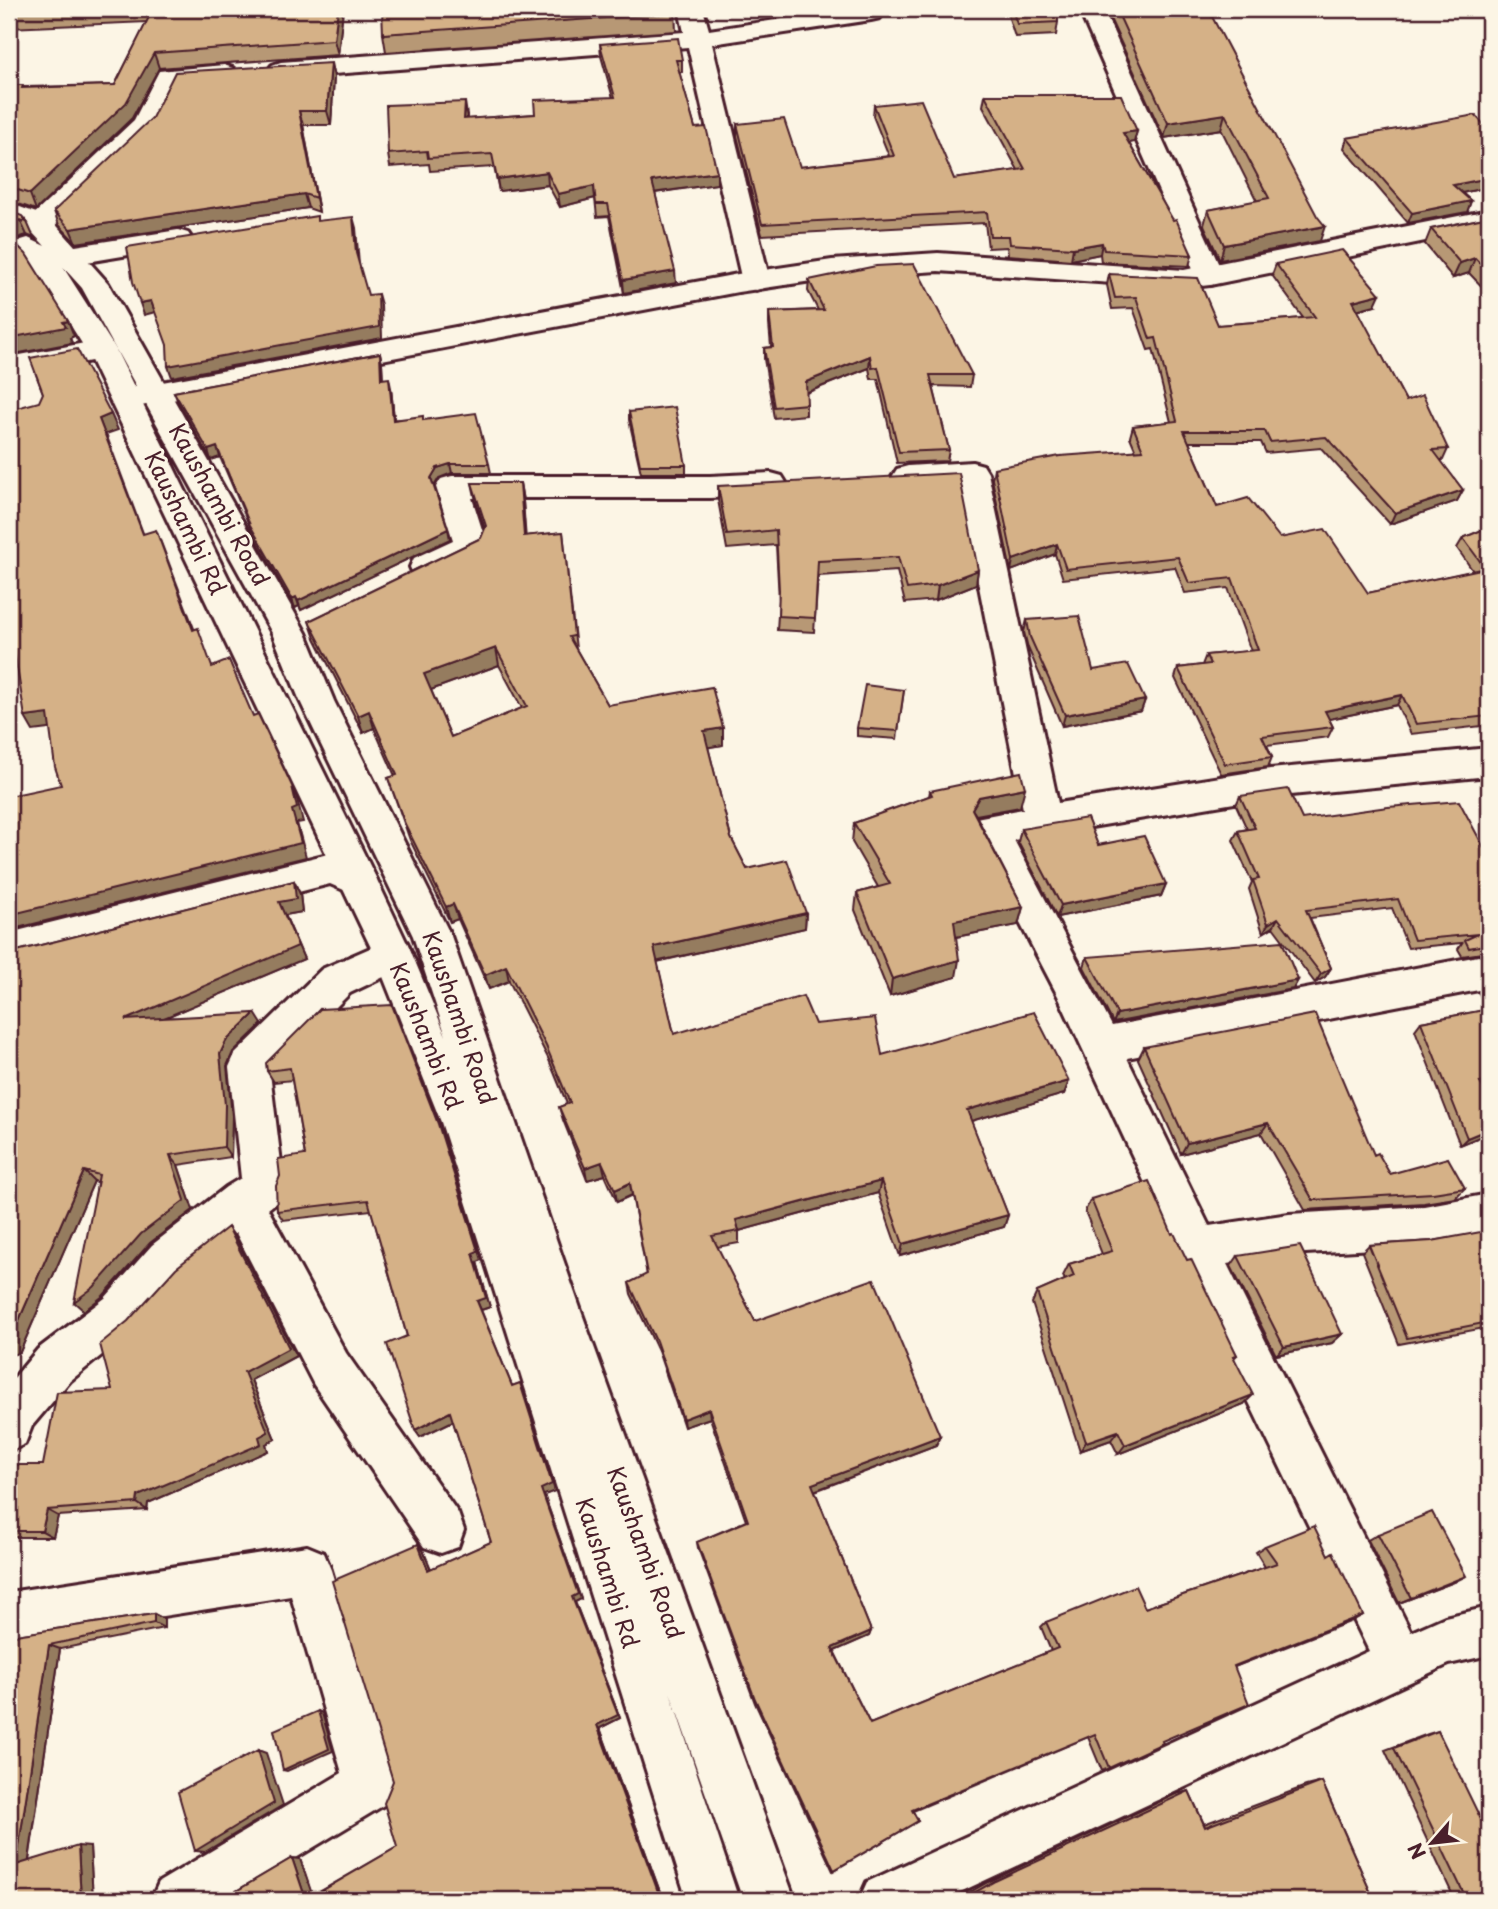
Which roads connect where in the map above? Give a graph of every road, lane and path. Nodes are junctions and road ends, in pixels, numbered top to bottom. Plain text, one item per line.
1 (691, 9) edge
2 (1091, 9) edge
3 (871, 13) dead end
4 (698, 39) junction
5 (1489, 219) edge
6 (19, 222) edge
7 (202, 236) edge
8 (69, 256) junction
9 (1210, 276) junction
10 (756, 281) junction
11 (101, 350) junction
12 (141, 395) junction
13 (9, 415) edge
14 (876, 478) edge
15 (807, 482) edge
16 (398, 580) edge
17 (1489, 762) edge
18 (1043, 819) junction
19 (358, 880) junction
20 (9, 949) edge
21 (393, 954) junction
22 (1489, 971) edge
23 (1102, 1045) junction
24 (241, 1201) junction
25 (1489, 1214) edge
26 (1217, 1289) junction
27 (9, 1428) edge
28 (441, 1530) dead end
29 (9, 1616) edge
30 (1489, 1630) edge
31 (1400, 1661) junction
32 (177, 1900) edge
33 (713, 1900) edge
34 (769, 1900) edge
35 (885, 1900) edge

1 - 4 street
2 - 9 street
3 - 4 street
4 - 6 street
4 - 10 street
5 - 9 street
6 - 8 street, Kaushambi Road
6 - 11 street, Kaushambi Rd
7 - 8 street
8 - 12 street, Kaushambi Road
9 - 10 street
10 - 12 street
11 - 12 street, Kaushambi Rd
11 - 13 street
12 - 19 street, Kaushambi Rd
12 - 34 street, Kaushambi Road
14 - 18 street
15 - 16 street
17 - 18 street
18 - 23 street
19 - 20 street
19 - 21 street, Kaushambi Rd
21 - 24 street
21 - 33 street, Kaushambi Rd
22 - 23 street
23 - 26 street
24 - 27 street
24 - 28 street
25 - 26 street
26 - 31 street
29 - 32 street
30 - 31 street
31 - 35 street

